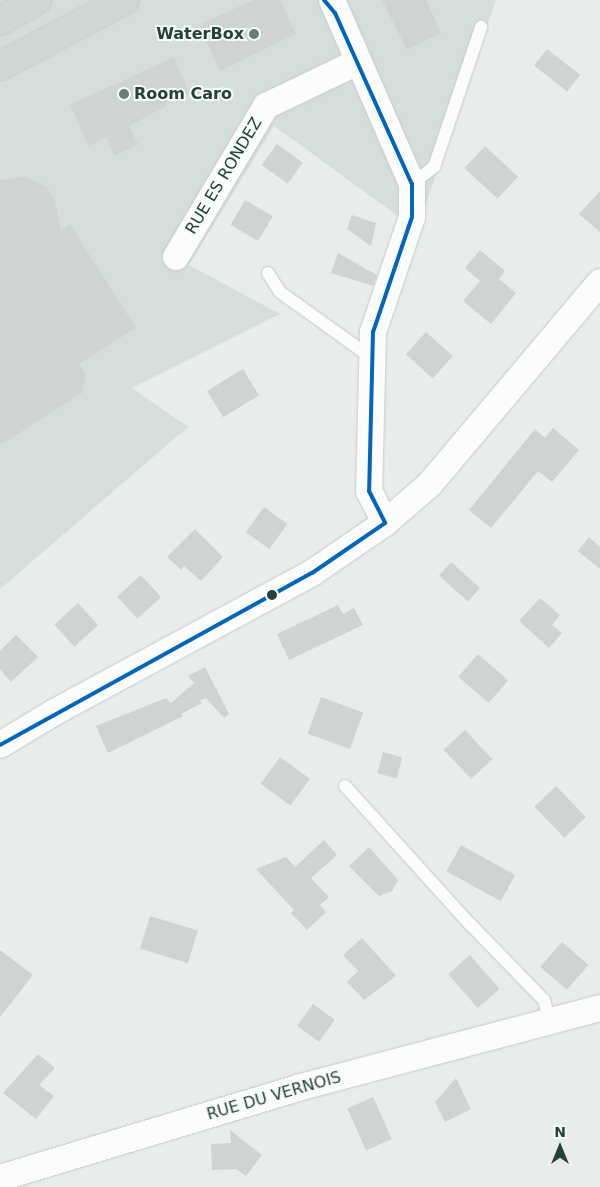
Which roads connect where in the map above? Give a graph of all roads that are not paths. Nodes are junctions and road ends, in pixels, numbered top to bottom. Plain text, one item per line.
1 (37, 0) edge
2 (125, 0) edge
3 (330, 4) edge
4 (0, 21) edge
5 (481, 27) dead end
6 (358, 62) junction
7 (0, 66) edge
8 (412, 184) junction
9 (176, 257) dead end
10 (268, 273) dead end
11 (596, 294) edge
12 (372, 358) junction
13 (385, 523) junction
14 (0, 745) edge
15 (345, 786) dead end
16 (600, 1008) edge
17 (550, 1021) junction
18 (0, 1178) edge

1 - 4 main road
2 - 7 main road
3 - 6 street
5 - 8 lane
6 - 8 street
6 - 9 street, RUE ES RONDEZ
8 - 12 street
10 - 12 lane
11 - 13 street
12 - 13 street
13 - 14 street
15 - 17 lane
16 - 17 street, RUE DU VERNOIS
17 - 18 street, RUE DU VERNOIS

